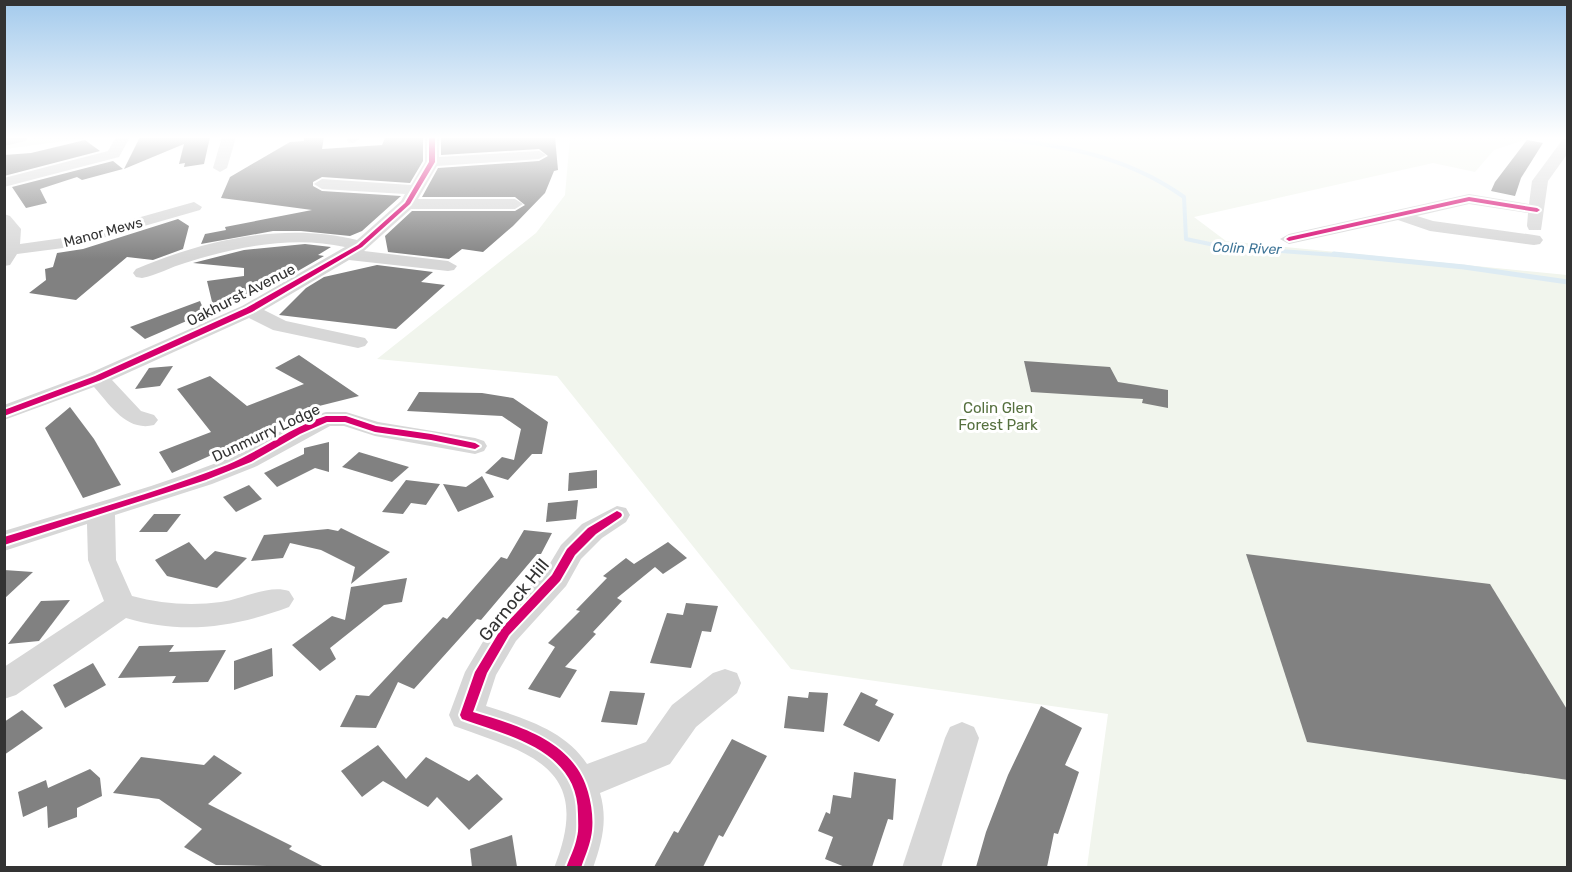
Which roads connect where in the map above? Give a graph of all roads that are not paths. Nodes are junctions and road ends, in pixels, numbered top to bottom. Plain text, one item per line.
1 (24, 178) edge
2 (423, 178) edge
3 (1542, 178) edge
4 (4, 183) edge
5 (322, 184) dead end
6 (411, 197) junction
7 (514, 204) dead end
8 (194, 207) dead end
9 (1537, 210) junction
10 (1397, 214) junction
11 (4, 219) edge
12 (1289, 239) dead end
13 (353, 250) junction
14 (8, 256) edge
15 (448, 266) dead end
16 (142, 273) dead end
17 (249, 310) junction
18 (358, 342) dead end
19 (98, 378) junction
20 (4, 413) edge
21 (146, 420) dead end
22 (475, 446) dead end
23 (102, 511) junction
24 (617, 515) dead end
25 (4, 541) edge
26 (279, 599) dead end
27 (122, 605) junction
28 (725, 683) dead end
29 (4, 685) edge
30 (962, 738) dead end
31 (582, 783) junction
32 (573, 867) edge
33 (921, 867) edge

1 - 4 street
2 - 6 street, Oakhurst Avenue
3 - 9 street
5 - 6 street
6 - 7 street
6 - 13 street, Oakhurst Avenue
8 - 14 street, Manor Mews
9 - 10 street
9 - 10 street
10 - 12 street
11 - 14 street
13 - 15 street
13 - 16 street
13 - 17 street, Oakhurst Avenue
17 - 18 street
17 - 19 street, Oakhurst Avenue
19 - 20 street, Oakhurst Avenue
19 - 21 street
22 - 23 street, Dunmurry Lodge
23 - 25 street, Dunmurry Lodge
23 - 27 street
24 - 31 street, Garnock Hill
26 - 27 street
27 - 29 street
28 - 31 street
30 - 33 street
31 - 32 street

